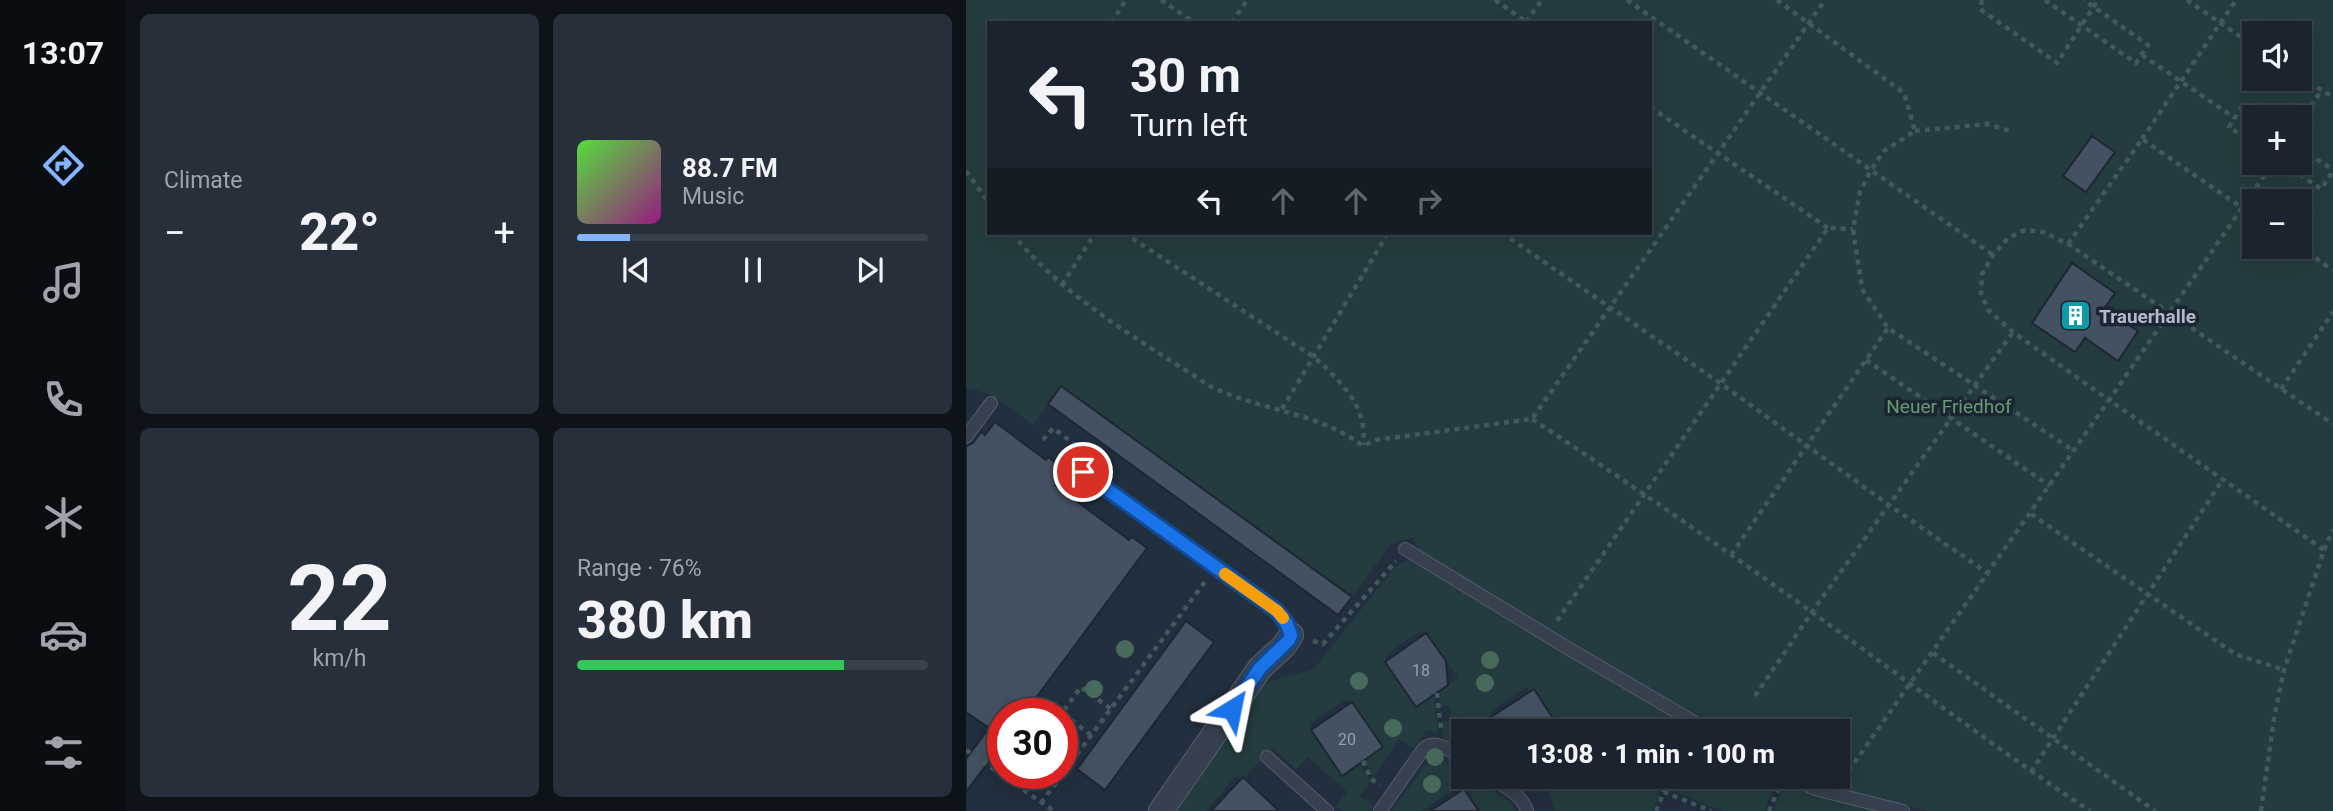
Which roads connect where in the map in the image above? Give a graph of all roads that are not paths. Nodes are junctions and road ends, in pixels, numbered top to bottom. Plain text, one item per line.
1 (991, 403) dead end
2 (966, 437) edge
3 (1083, 472) dead end
4 (1405, 550) dead end
5 (1291, 635) joint
6 (1689, 719) edge
7 (1451, 752) edge
8 (1267, 757) dead end
9 (1507, 789) edge
10 (1816, 789) edge
11 (1161, 811) edge
12 (1327, 811) edge
13 (1380, 811) edge
14 (1527, 811) edge
15 (1903, 811) edge

1 - 2 lane
3 - 5 lane
4 - 6 lane
5 - 11 street
7 - 13 lane
8 - 12 lane
9 - 14 lane
10 - 15 lane

